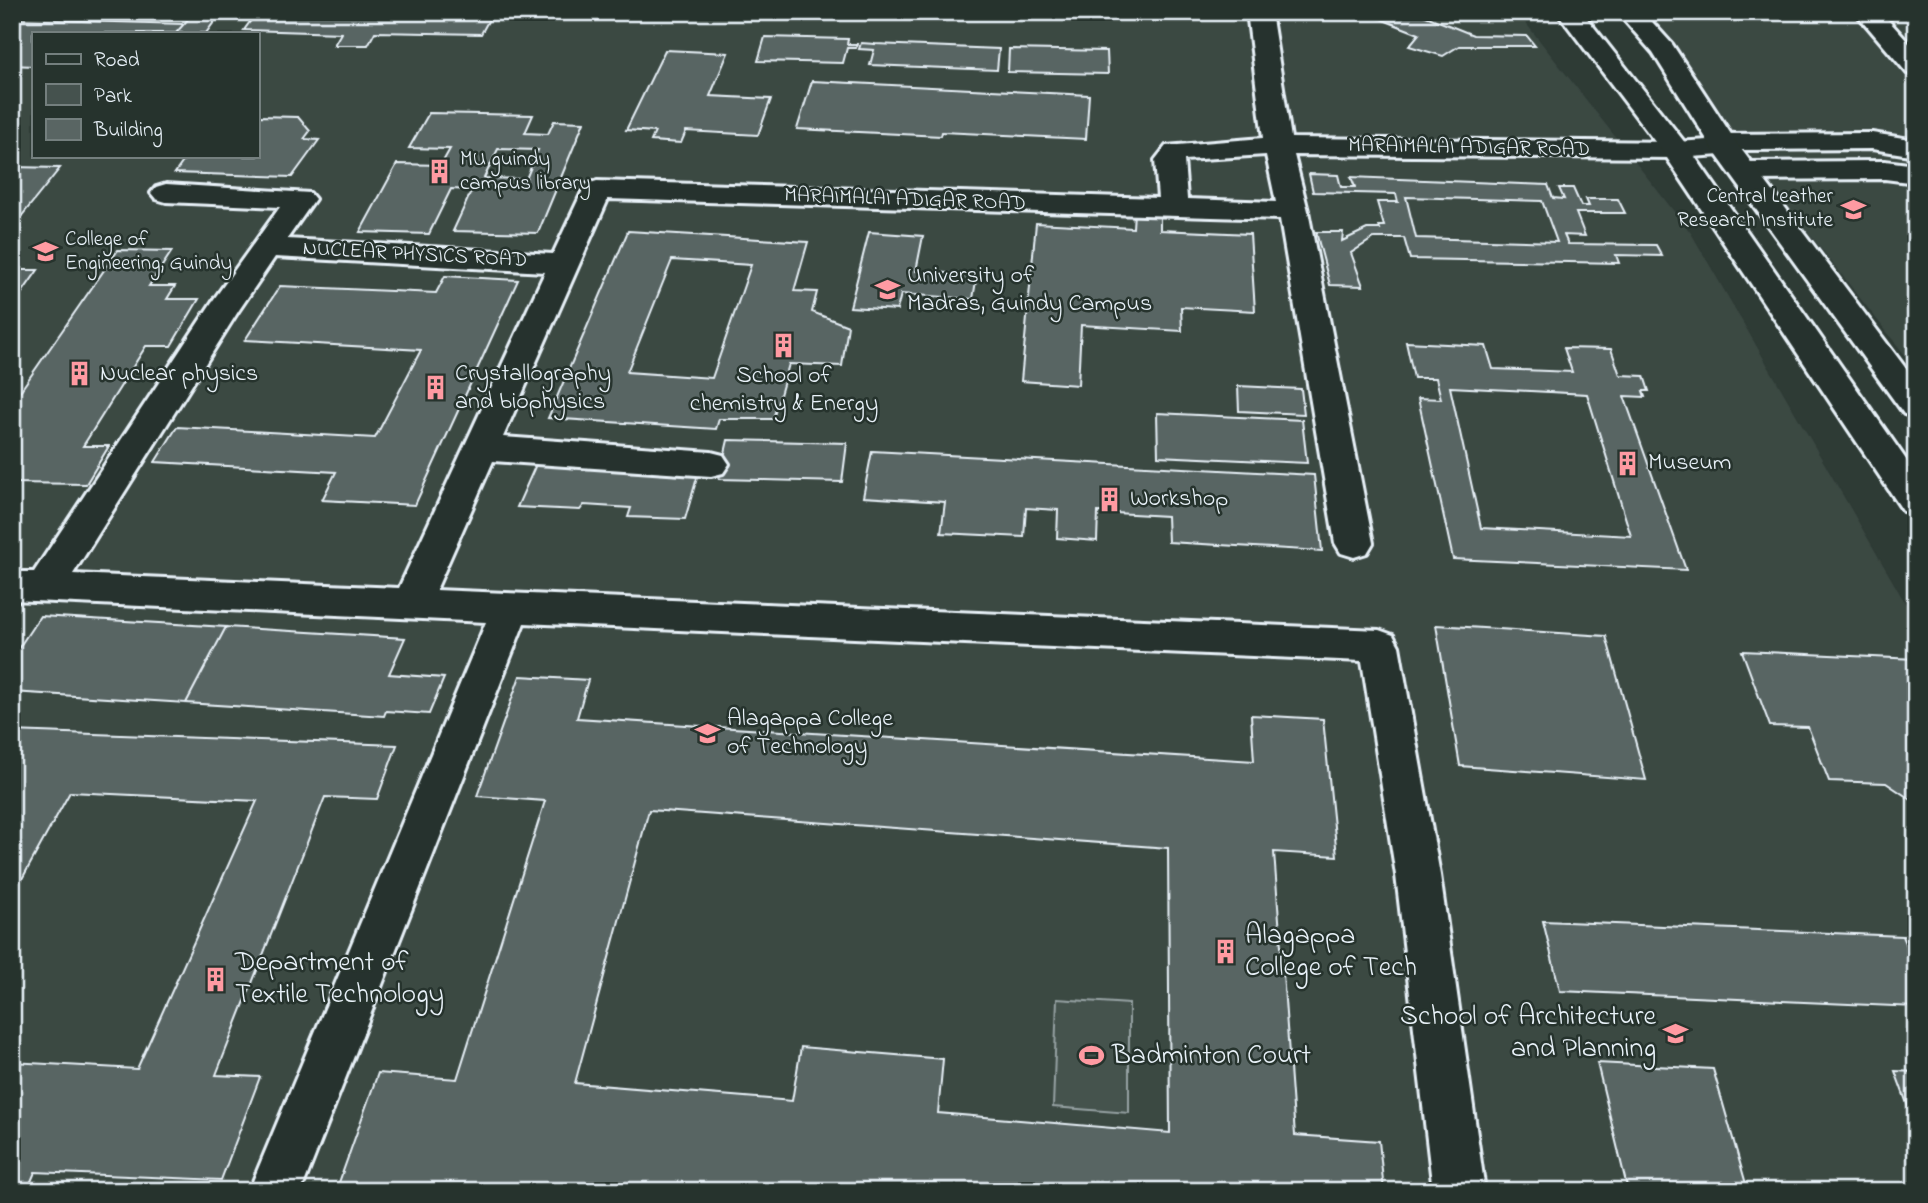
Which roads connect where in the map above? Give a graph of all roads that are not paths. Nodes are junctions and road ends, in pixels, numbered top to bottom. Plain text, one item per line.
1 (1259, 12) edge
2 (1569, 12) edge
3 (1629, 12) edge
4 (1867, 12) edge
5 (1916, 67) edge
6 (1724, 145) junction
7 (1279, 146) junction
8 (1916, 148) edge
9 (1676, 150) junction
10 (1744, 171) junction
11 (1916, 174) edge
12 (166, 192) dead end
13 (1173, 208) junction
14 (1293, 211) junction
15 (267, 247) junction
16 (564, 264) junction
17 (1916, 406) edge
18 (480, 448) junction
19 (711, 464) dead end
20 (1916, 502) edge
21 (1354, 543) dead end
22 (28, 587) edge
23 (411, 604) junction
24 (511, 608) junction
25 (275, 1191) edge
26 (1459, 1191) edge

1 - 7 main road
2 - 9 main road
3 - 6 main road
4 - 5 main road
6 - 8 main road, MARAIMALAI ADIGAR ROAD
6 - 9 main road, MARAIMALAI ADIGAR ROAD
6 - 10 main road
7 - 9 main road, MARAIMALAI ADIGAR ROAD
7 - 13 main road, MARAIMALAI ADIGAR ROAD
7 - 14 main road
9 - 20 main road
10 - 11 main road
10 - 17 main road
12 - 15 main road
13 - 14 main road, MARAIMALAI ADIGAR ROAD
13 - 16 main road, MARAIMALAI ADIGAR ROAD
14 - 21 main road
15 - 16 main road, NUCLEAR PHYSICS ROAD
15 - 22 main road
16 - 18 main road
18 - 19 main road
18 - 23 main road
22 - 23 main road
23 - 24 main road
24 - 25 main road
24 - 26 main road

